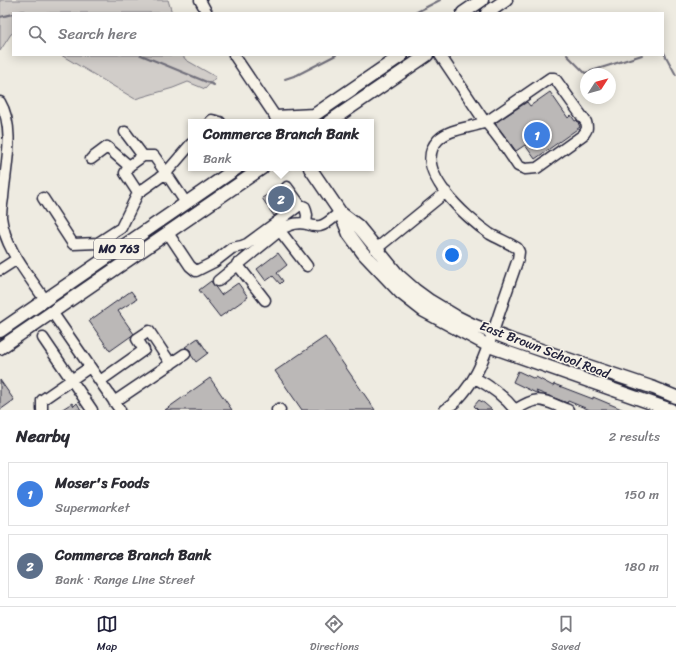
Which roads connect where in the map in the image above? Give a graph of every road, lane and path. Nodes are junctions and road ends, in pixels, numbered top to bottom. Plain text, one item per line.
1 (200, 0) edge
2 (482, 0) edge
3 (506, 0) edge
4 (207, 12) edge
5 (464, 12) edge
6 (488, 12) edge
7 (235, 56) edge
8 (401, 56) edge
9 (425, 56) edge
10 (441, 56) edge
11 (0, 102) edge
12 (276, 119) edge
13 (309, 119) edge
14 (333, 119) edge
15 (486, 122) junction
16 (125, 132) dead end
17 (188, 147) edge
18 (143, 156) junction
19 (91, 159) dead end
20 (129, 166) junction
21 (233, 171) edge
22 (258, 171) edge
23 (312, 171) edge
24 (166, 173) junction
25 (287, 187) dead end
26 (446, 192) junction
27 (138, 193) junction
28 (43, 198) dead end
29 (186, 203) junction
30 (300, 205) junction
31 (340, 212) junction
32 (306, 224) junction
33 (280, 230) junction
34 (168, 233) junction
35 (376, 249) junction
36 (17, 259) junction
37 (96, 264) junction
38 (238, 264) junction
39 (307, 266) dead end
40 (0, 270) edge
41 (218, 281) dead end
42 (45, 300) junction
43 (265, 300) dead end
44 (52, 312) junction
45 (0, 330) edge
46 (492, 333) junction
47 (16, 337) junction
48 (43, 338) dead end
49 (489, 346) junction
50 (0, 348) edge
51 (185, 354) dead end
52 (172, 364) junction
53 (90, 368) junction
54 (475, 378) junction
55 (71, 381) junction
56 (100, 381) junction
57 (676, 397) edge
58 (117, 406) edge
59 (42, 410) edge
60 (92, 410) edge
61 (444, 410) edge
62 (515, 410) edge
63 (566, 410) edge
64 (671, 410) edge

1 - 4 street
2 - 5 main road
3 - 6 main road
7 - 12 street
8 - 13 main road
9 - 14 main road
10 - 15 street
11 - 36 street
15 - 15 street
15 - 26 street
16 - 18 street
17 - 24 street
18 - 20 street
18 - 24 street
19 - 20 street
20 - 27 street
21 - 29 main road, MO 763
22 - 34 main road, MO 763
23 - 31 main road, East Brown School Road
24 - 27 street
24 - 29 street
25 - 30 street
26 - 35 street
26 - 46 street
27 - 28 street
29 - 37 main road, MO 763
30 - 32 street
30 - 34 street
31 - 32 street
31 - 35 main road, East Brown School Road
31 - 49 main road, East Brown School Road
32 - 33 street
33 - 38 street
33 - 39 street
34 - 44 main road, MO 763
35 - 46 main road, East Brown School Road
36 - 40 street
36 - 42 street
37 - 42 main road, MO 763
37 - 44 main road
38 - 41 street
38 - 43 street
42 - 45 main road, MO 763
42 - 47 main road
44 - 47 main road, MO 763
44 - 53 street
46 - 49 street
46 - 57 main road, East Brown School Road
47 - 50 main road, MO 763
48 - 55 street
49 - 54 street
49 - 64 main road, East Brown School Road
51 - 52 street
52 - 56 street
52 - 58 street
53 - 55 street
53 - 56 street
54 - 61 street
54 - 62 street
55 - 59 street
55 - 60 street
56 - 58 street
62 - 63 street

